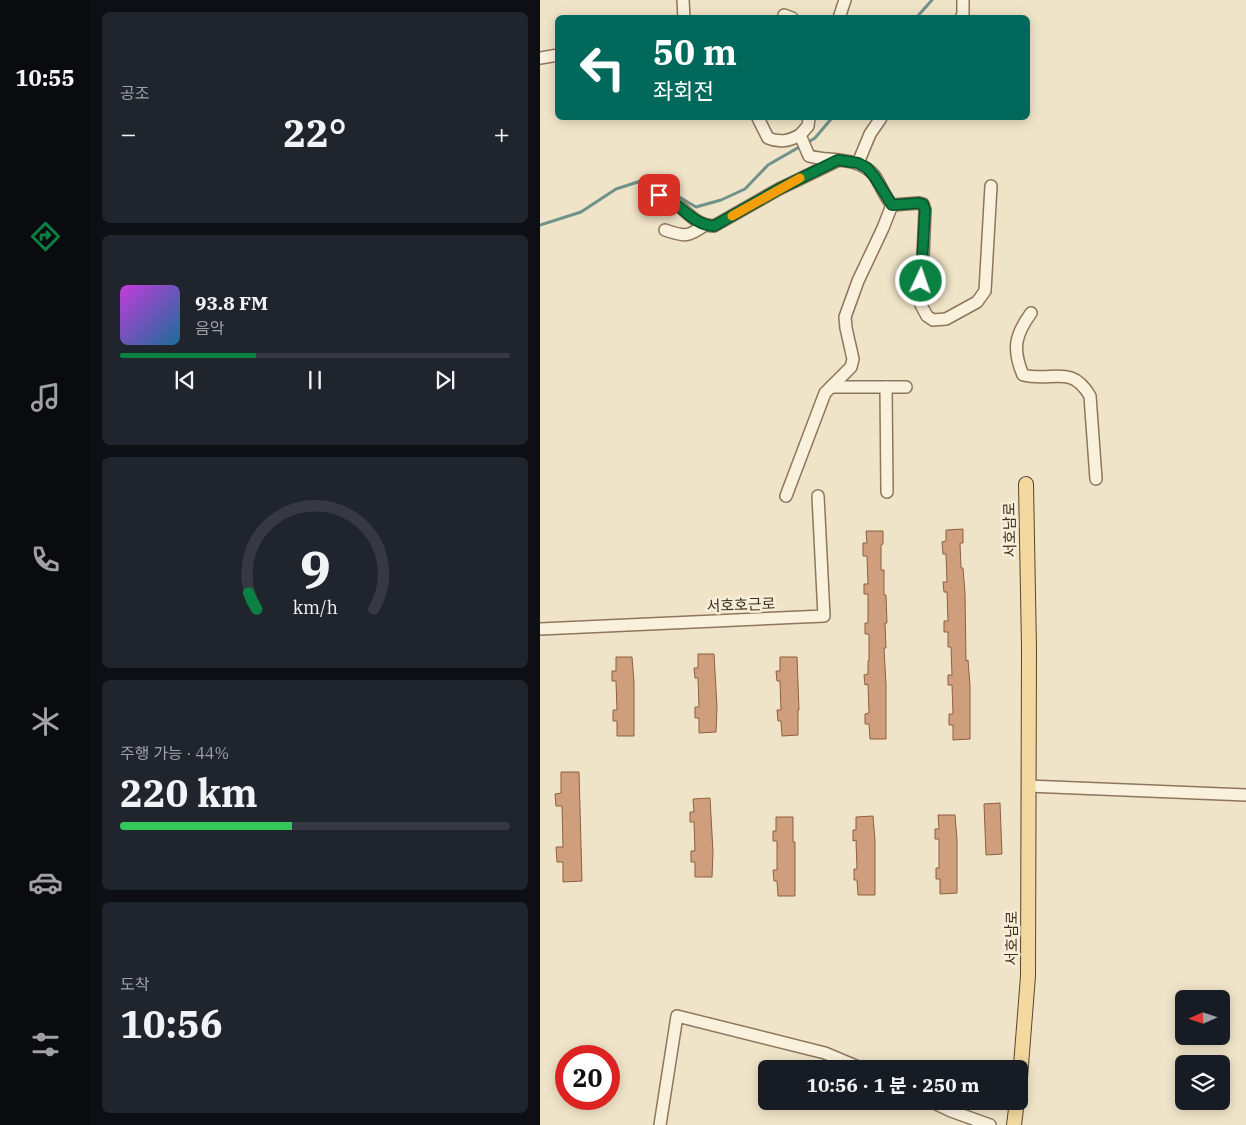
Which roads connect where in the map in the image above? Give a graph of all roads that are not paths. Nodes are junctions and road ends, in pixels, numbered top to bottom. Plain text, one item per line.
1 (683, 0) edge
2 (845, 0) edge
3 (963, 0) edge
4 (684, 15) edge
5 (840, 15) edge
6 (962, 15) edge
7 (555, 56) edge
8 (540, 58) edge
9 (759, 120) edge
10 (809, 120) edge
11 (879, 120) edge
12 (801, 136) junction
13 (838, 160) junction
14 (858, 163) junction
15 (990, 186) dead end
16 (646, 197) dead end
17 (892, 205) junction
18 (705, 226) junction
19 (665, 230) dead end
20 (1031, 312) dead end
21 (906, 386) dead end
22 (831, 387) junction
23 (886, 387) junction
24 (1096, 479) dead end
25 (1026, 484) dead end
26 (887, 492) dead end
27 (786, 496) dead end
28 (818, 496) dead end
29 (540, 629) edge
30 (1028, 786) junction
31 (1246, 795) edge
32 (842, 1060) edge
33 (1021, 1060) edge
34 (949, 1110) edge
35 (1016, 1110) edge
36 (660, 1125) edge
37 (990, 1125) edge
38 (1014, 1125) edge

1 - 4 street
2 - 5 street
3 - 6 street
7 - 8 street
9 - 12 street
10 - 12 street
11 - 14 street
12 - 13 street
13 - 14 street
13 - 18 street
14 - 17 street
15 - 17 street
16 - 18 street
17 - 22 street
18 - 19 street
20 - 24 street
21 - 23 street
22 - 23 street
22 - 27 street
23 - 26 street
25 - 30 main road, 서호남로
28 - 29 street, 서호호근로
30 - 31 street
30 - 33 main road, 서호남로
32 - 36 street
34 - 37 street
35 - 38 main road

